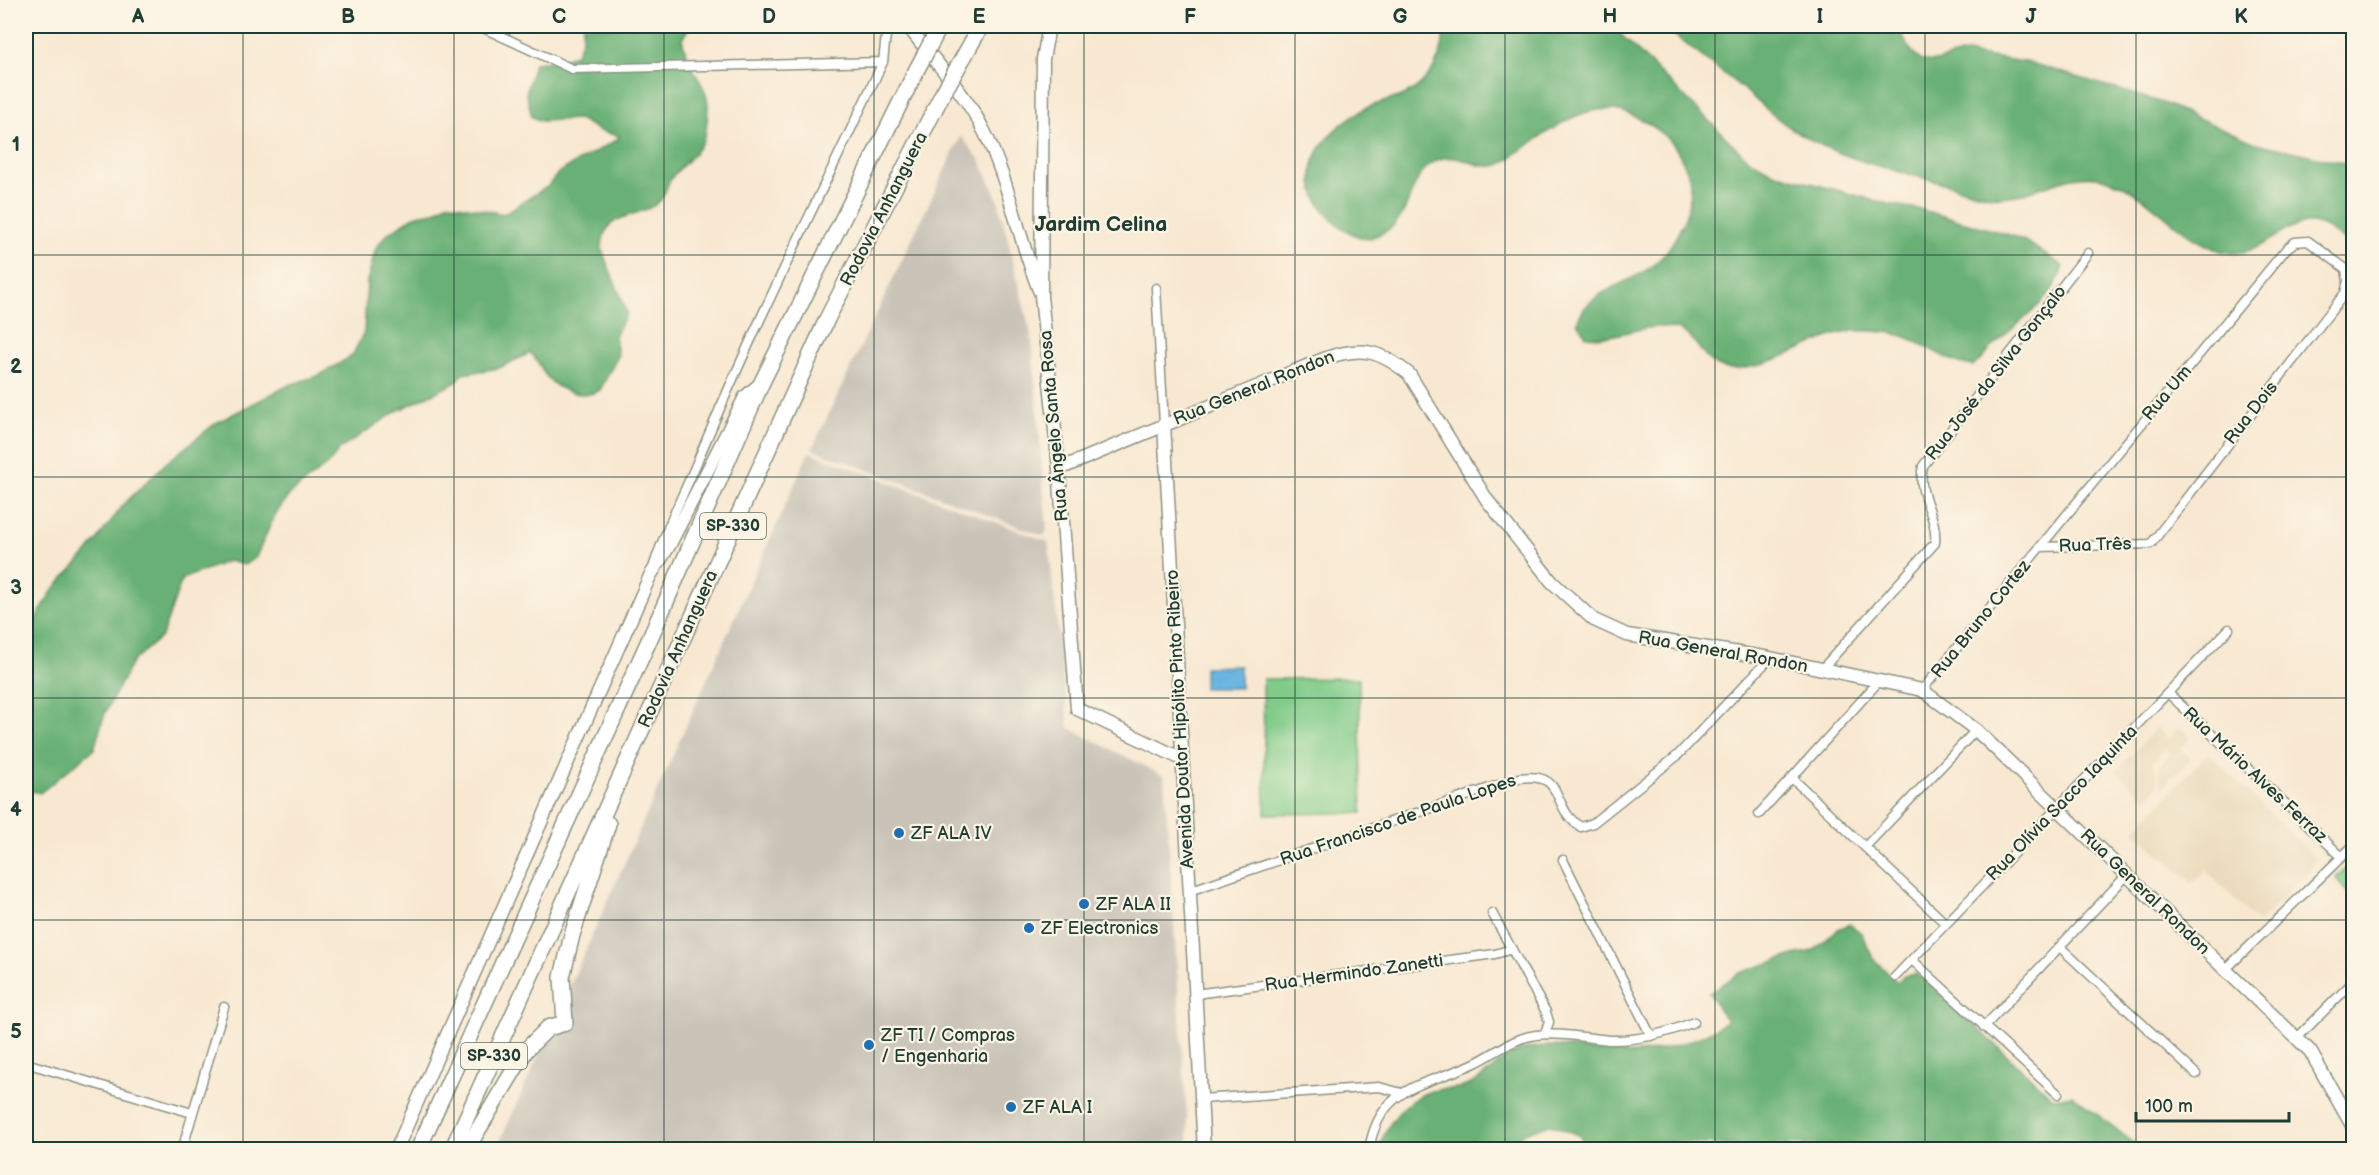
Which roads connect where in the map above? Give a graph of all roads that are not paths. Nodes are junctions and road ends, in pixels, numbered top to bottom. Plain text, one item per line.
1 (479, 26) edge
2 (888, 26) edge
3 (908, 26) edge
4 (981, 26) edge
5 (1049, 26) edge
6 (940, 28) edge
7 (883, 62) junction
8 (2088, 253) dead end
9 (2348, 281) joint
10 (1156, 288) dead end
11 (2344, 293) junction
12 (1041, 296) junction
13 (2354, 302) edge
14 (762, 382) junction
15 (1164, 424) junction
16 (1059, 469) junction
17 (2151, 544) joint
18 (2040, 547) junction
19 (650, 576) junction
20 (2229, 628) dead end
21 (1770, 658) junction
22 (1822, 669) junction
23 (1879, 681) junction
24 (1922, 690) junction
25 (2168, 693) junction
26 (1976, 730) junction
27 (630, 753) junction
28 (1182, 759) junction
29 (1792, 777) junction
30 (2057, 808) junction
31 (1759, 814) dead end
32 (2354, 845) edge
33 (1864, 847) junction
34 (2342, 856) junction
35 (1563, 860) dead end
36 (2127, 875) junction
37 (1189, 891) junction
38 (1492, 913) dead end
39 (1946, 924) junction
40 (2060, 947) junction
41 (1512, 949) junction
42 (1912, 960) junction
43 (2226, 969) junction
44 (1895, 977) dead end
45 (2354, 981) edge
46 (1195, 994) junction
47 (224, 1007) dead end
48 (1694, 1022) dead end
49 (1984, 1027) junction
50 (1545, 1034) junction
51 (1651, 1036) junction
52 (2297, 1038) junction
53 (26, 1063) edge
54 (2196, 1074) dead end
55 (1402, 1093) junction
56 (2058, 1094) dead end
57 (1201, 1099) junction
58 (192, 1113) junction
59 (2354, 1129) edge
60 (182, 1149) edge
61 (396, 1149) edge
62 (418, 1149) edge
63 (452, 1149) edge
64 (465, 1149) edge
65 (1204, 1149) edge
66 (1369, 1149) edge

1 - 7 street
2 - 7 street
3 - 12 street
4 - 27 highway, Rodovia Anhanguera / SP-330, bridge
5 - 12 street, Rua Ângelo Santa Rosa
6 - 14 highway, Rodovia Anhanguera / SP-330, bridge
7 - 19 street
8 - 22 street, Rua José da Silva Gonçalo
9 - 11 street, Rua Dois
9 - 18 street, Rua Um
10 - 15 street, Avenida Doutor Hipólito Pinto Ribeiro
11 - 13 street
11 - 17 street, Rua Dois
12 - 16 street, Rua Ângelo Santa Rosa
14 - 19 street
14 - 62 highway, Rodovia Anhanguera / SP-330
15 - 16 street, Rua General Rondon
15 - 21 street, Rua General Rondon
15 - 28 street, Avenida Doutor Hipólito Pinto Ribeiro
16 - 28 street, Rua Ângelo Santa Rosa
17 - 18 street, Rua Três
18 - 24 street, Rua Bruno Cortez
19 - 61 street
20 - 25 street, Rua Olívia Sacco Iaquinta
21 - 22 street, Rua General Rondon
21 - 37 street, Rua Francisco de Paula Lopes
22 - 23 street, Rua General Rondon
23 - 24 street, Rua General Rondon
23 - 29 street
24 - 26 street, Rua General Rondon
25 - 30 street, Rua Olívia Sacco Iaquinta
25 - 34 street, Rua Mário Alves Ferraz
26 - 30 street, Rua General Rondon
26 - 33 street
27 - 63 highway, Rodovia Anhanguera / SP-330
27 - 64 highway
28 - 37 street, Avenida Doutor Hipólito Pinto Ribeiro
29 - 31 street
29 - 33 street
30 - 36 street, Rua General Rondon
30 - 39 street, Rua Olívia Sacco Iaquinta
32 - 34 street
33 - 39 street
34 - 43 street
35 - 51 street
36 - 40 street
36 - 43 street, Rua General Rondon
37 - 46 street, Avenida Doutor Hipólito Pinto Ribeiro
38 - 41 street
39 - 42 street, Rua Olívia Sacco Iaquinta
40 - 49 street
40 - 54 street
41 - 46 street, Rua Hermindo Zanetti
41 - 50 street
42 - 44 street, Rua Olívia Sacco Iaquinta
42 - 49 street
43 - 52 street, Rua General Rondon
45 - 52 street
46 - 57 street, Avenida Doutor Hipólito Pinto Ribeiro
47 - 58 street
48 - 51 street
49 - 56 street
50 - 51 street
50 - 55 street
52 - 59 street, Rua General Rondon
53 - 58 street
55 - 57 street
55 - 66 street
57 - 65 street, Avenida Doutor Hipólito Pinto Ribeiro
58 - 60 street

